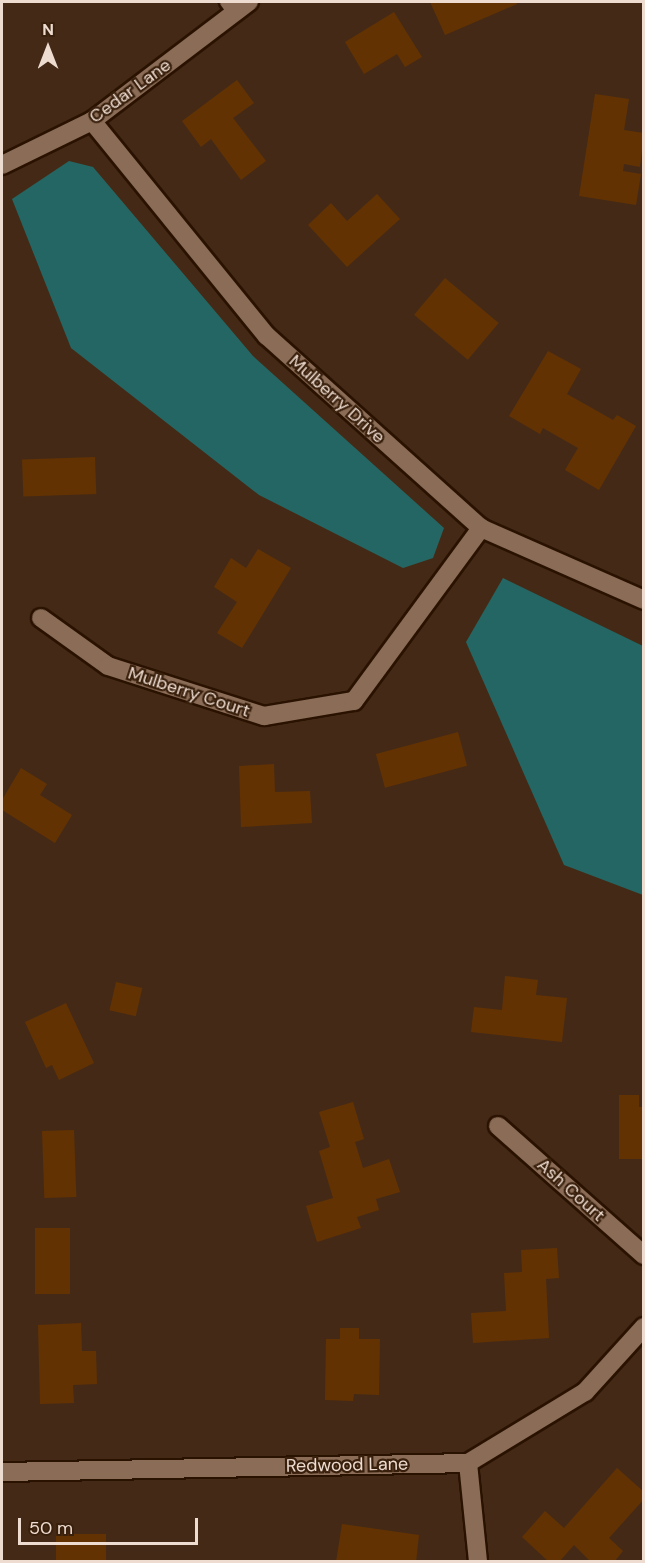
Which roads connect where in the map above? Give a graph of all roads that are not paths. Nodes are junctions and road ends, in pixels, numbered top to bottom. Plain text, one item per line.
1 (249, 2) edge
2 (230, 7) edge
3 (92, 121) junction
4 (2, 165) edge
5 (481, 528) junction
6 (644, 600) edge
7 (41, 618) dead end
8 (498, 1126) dead end
9 (644, 1255) edge
10 (644, 1327) edge
11 (468, 1463) junction
12 (2, 1472) edge
13 (478, 1562) edge

1 - 2 street, Cedar Lane
2 - 3 street, Cedar Lane
3 - 4 street, Cedar Lane
3 - 5 street, Mulberry Drive
5 - 6 street, Mulberry Drive
5 - 7 street, Mulberry Court
8 - 9 street, Ash Court
10 - 11 street
11 - 12 street, Redwood Lane
11 - 13 street

